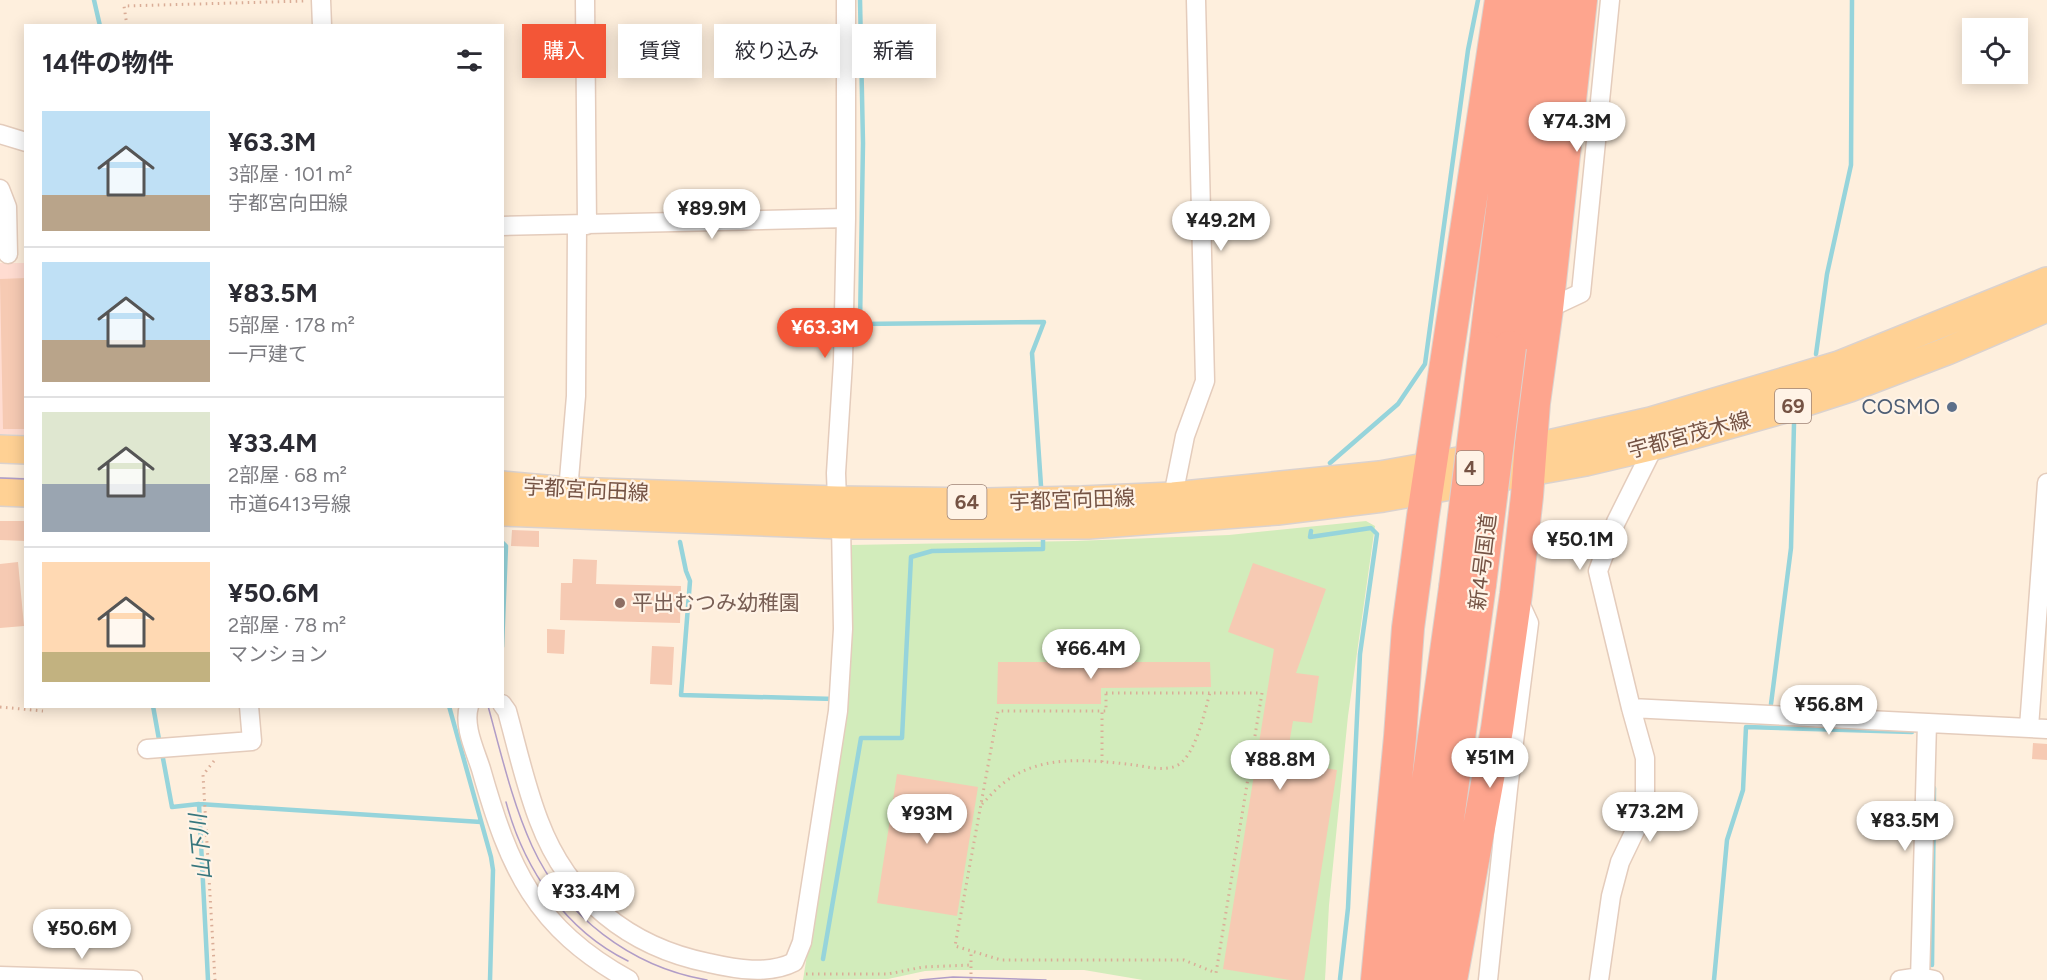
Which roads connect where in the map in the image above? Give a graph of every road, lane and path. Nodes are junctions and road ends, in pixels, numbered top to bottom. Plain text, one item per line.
1 (321, 0) edge
2 (585, 0) edge
3 (846, 0) edge
4 (1196, 0) edge
5 (1501, 0) edge
6 (1528, 0) edge
7 (1556, 0) edge
8 (1581, 0) edge
9 (1610, 0) edge
10 (127, 24) edge
11 (322, 24) edge
12 (0, 134) edge
13 (24, 141) edge
14 (0, 189) edge
15 (846, 218) junction
16 (582, 225) junction
17 (504, 226) edge
18 (8, 254) dead end
19 (2047, 280) edge
20 (2047, 308) edge
21 (1547, 309) junction
22 (1497, 348) junction
23 (1654, 446) junction
24 (0, 449) edge
25 (24, 450) edge
26 (1530, 460) junction
27 (1429, 478) junction
28 (2047, 483) edge
29 (504, 485) edge
30 (568, 491) junction
31 (0, 492) edge
32 (24, 493) edge
33 (1173, 496) junction
34 (504, 512) edge
35 (839, 512) junction
36 (1467, 586) junction
37 (1516, 594) junction
38 (1210, 692) junction
39 (0, 707) edge
40 (504, 707) edge
41 (249, 708) edge
42 (469, 708) edge
43 (1631, 708) junction
44 (43, 711) dead end
45 (1102, 711) junction
46 (1926, 723) junction
47 (2038, 728) edge
48 (149, 748) dead end
49 (215, 758) dead end
50 (1102, 762) junction
51 (980, 806) junction
52 (971, 951) junction
53 (794, 962) junction
54 (971, 965) junction
55 (0, 976) edge
56 (1925, 979) edge
57 (133, 980) edge
58 (215, 980) edge
59 (629, 980) edge
60 (971, 980) edge
61 (1377, 980) edge
62 (1400, 980) edge
63 (1426, 980) edge
64 (1451, 980) edge
65 (1488, 980) edge
66 (1599, 980) edge
67 (1899, 980) edge

1 - 10 path
1 - 11 street
2 - 16 street
3 - 15 street
4 - 33 street
5 - 27 highway
6 - 22 highway, 新4号国道 / 4
7 - 22 highway, 新4号国道 / 4
8 - 21 highway
9 - 21 street
12 - 13 street
14 - 18 street
15 - 16 street
15 - 35 street
16 - 17 street
16 - 30 street
19 - 26 main road, 宇都宮茂木線 / 69
20 - 23 main road, 宇都宮茂木線 / 69
21 - 26 highway
22 - 36 highway, 新4号国道 / 4, bridge
23 - 26 main road, 宇都宮茂木線 / 69
23 - 43 street
24 - 25 main road
26 - 27 main road, 宇都宮向田線 / 64
26 - 37 highway
27 - 33 main road, 宇都宮向田線 / 64
27 - 35 main road, 宇都宮向田線 / 64
27 - 61 highway
28 - 47 street
29 - 30 main road, 宇都宮向田線 / 64
30 - 35 main road, 宇都宮向田線 / 64
31 - 32 main road
33 - 35 main road, 宇都宮向田線 / 64
34 - 35 main road, 宇都宮向田線 / 64
35 - 53 street
36 - 62 highway, 新4号国道 / 4
36 - 63 highway, 新4号国道 / 4
37 - 64 highway
37 - 65 street
38 - 45 path
38 - 50 path
38 - 52 path
39 - 44 path
40 - 53 street
41 - 48 street
42 - 59 street
43 - 46 street
43 - 66 street
45 - 50 path
45 - 51 path
46 - 47 street
46 - 56 street
49 - 58 path
50 - 51 path
51 - 52 path
52 - 54 path
53 - 54 path
54 - 60 path
55 - 57 street
56 - 67 street

